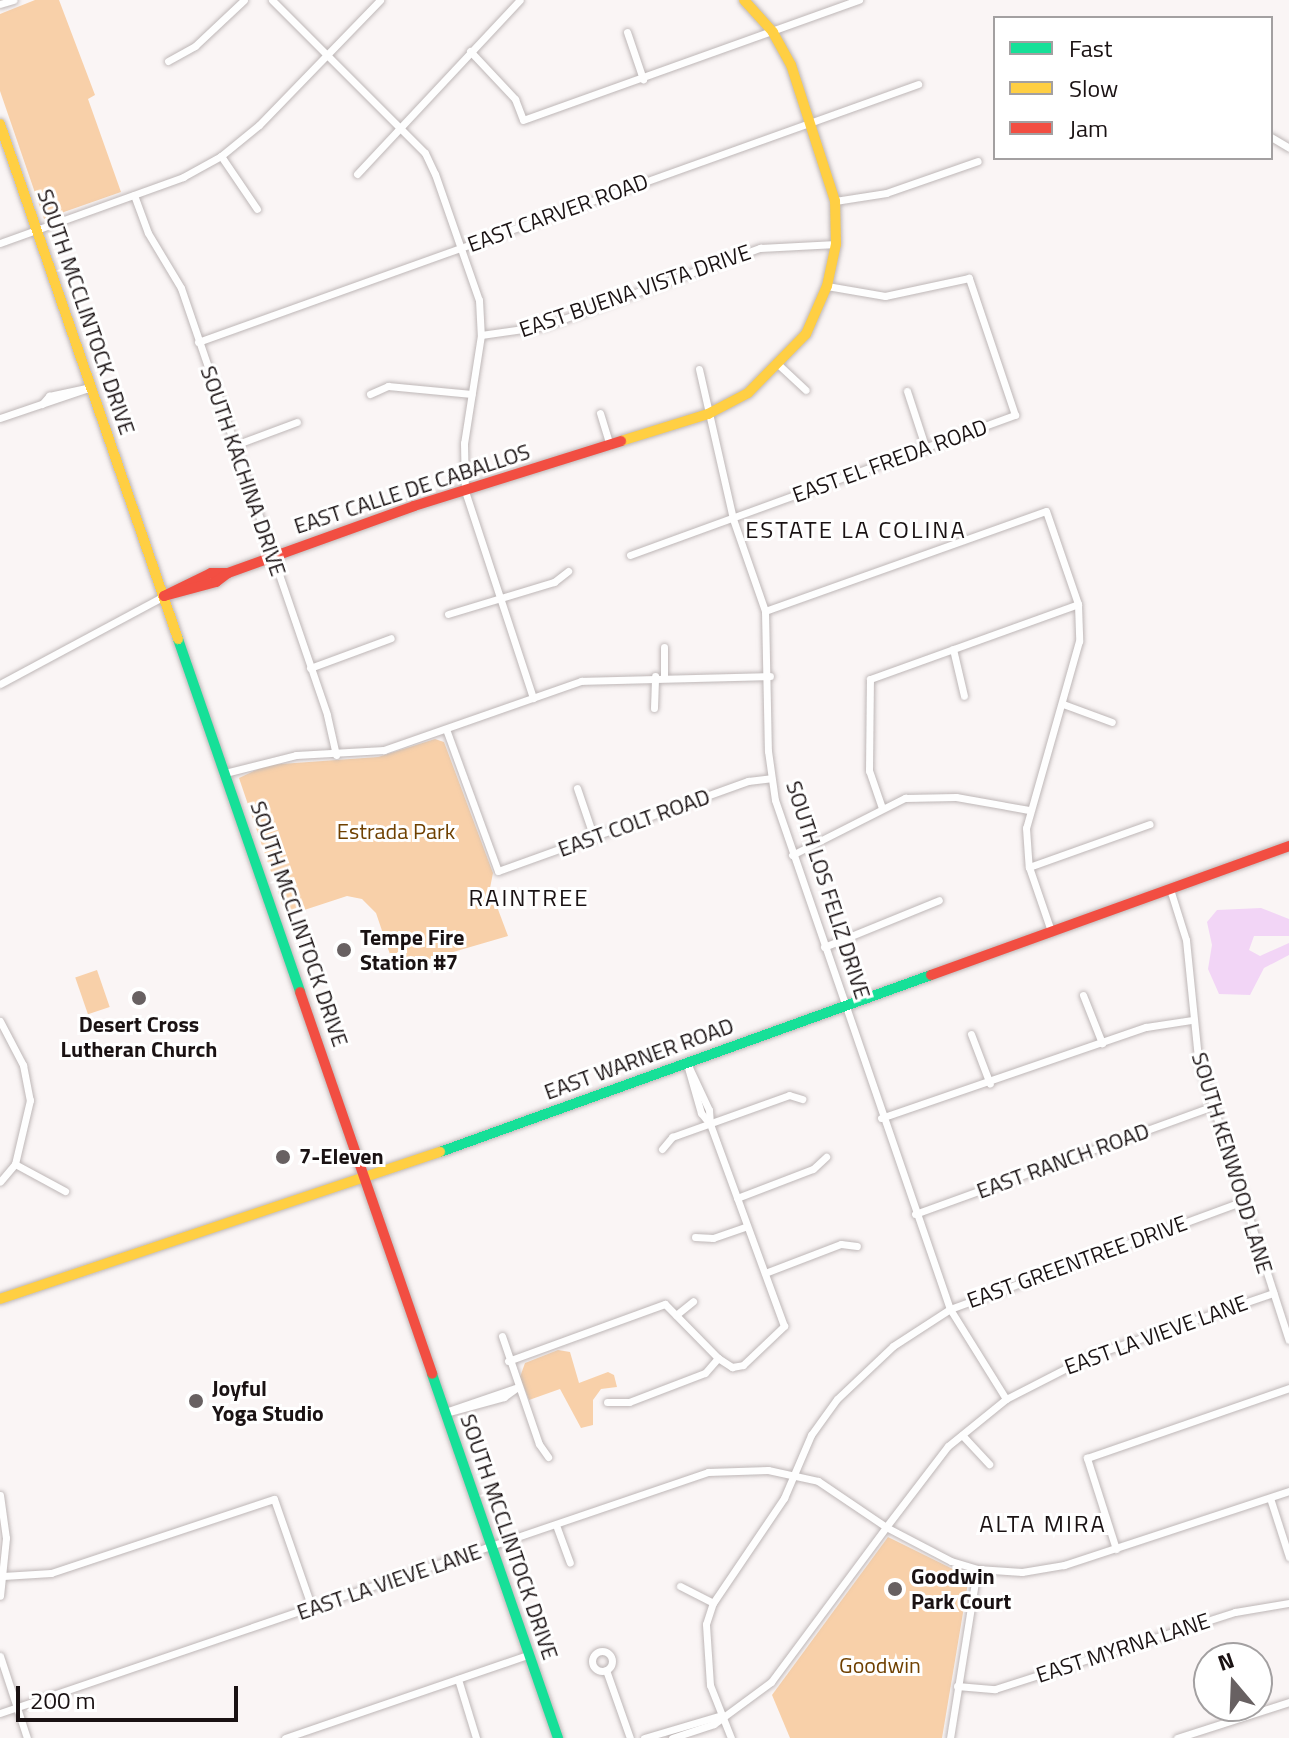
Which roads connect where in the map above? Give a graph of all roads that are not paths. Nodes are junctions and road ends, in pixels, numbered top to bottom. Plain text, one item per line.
1 (13, 0) edge
2 (244, 0) edge
3 (272, 0) edge
4 (380, 0) edge
5 (520, 0) edge
6 (744, 0) edge
7 (859, 0) edge
8 (0, 4) edge
9 (627, 32) dead end
10 (773, 32) junction
11 (470, 51) junction
12 (327, 54) junction
13 (168, 61) dead end
14 (643, 79) junction
15 (918, 84) dead end
16 (812, 121) junction
17 (0, 124) edge
18 (398, 125) junction
19 (221, 156) junction
20 (978, 161) dead end
21 (357, 174) dead end
22 (134, 195) junction
23 (835, 201) junction
24 (257, 209) dead end
25 (37, 230) junction
26 (0, 243) edge
27 (836, 244) junction
28 (462, 248) junction
29 (827, 286) junction
30 (481, 335) junction
31 (198, 342) junction
32 (780, 366) junction
33 (699, 369) dead end
34 (91, 387) junction
35 (806, 390) dead end
36 (907, 391) dead end
37 (370, 394) dead end
38 (472, 394) junction
39 (600, 413) dead end
40 (708, 414) junction
41 (0, 418) edge
42 (297, 422) dead end
43 (235, 445) junction
44 (610, 446) junction
45 (926, 449) junction
46 (465, 491) junction
47 (733, 519) junction
48 (630, 555) dead end
49 (273, 557) junction
50 (568, 571) dead end
51 (164, 596) junction
52 (500, 600) junction
53 (1078, 604) junction
54 (765, 611) junction
55 (448, 614) dead end
56 (391, 638) dead end
57 (664, 647) dead end
58 (953, 649) junction
59 (310, 668) junction
60 (655, 676) junction
61 (664, 676) junction
62 (770, 676) junction
63 (0, 684) edge
64 (964, 696) dead end
65 (533, 698) junction
66 (1063, 704) junction
67 (654, 708) dead end
68 (1112, 722) dead end
69 (446, 729) junction
70 (336, 755) junction
71 (225, 773) junction
72 (771, 778) junction
73 (577, 788) dead end
74 (882, 808) junction
75 (1029, 810) junction
76 (1150, 824) dead end
77 (594, 838) junction
78 (1289, 846) edge
79 (792, 855) junction
80 (1029, 867) junction
81 (1170, 889) junction
82 (939, 900) dead end
83 (1051, 931) junction
84 (824, 947) junction
85 (1083, 995) dead end
86 (844, 1006) junction
87 (1192, 1020) junction
88 (0, 1021) edge
89 (971, 1034) dead end
90 (1102, 1043) junction
91 (687, 1063) junction
92 (990, 1084) junction
93 (802, 1099) dead end
94 (1211, 1107) junction
95 (881, 1118) junction
96 (710, 1124) junction
97 (662, 1149) dead end
98 (826, 1157) dead end
99 (15, 1164) junction
100 (365, 1179) junction
101 (0, 1182) edge
102 (65, 1191) dead end
103 (737, 1198) junction
104 (1243, 1201) junction
105 (915, 1214) junction
106 (747, 1226) junction
107 (695, 1237) dead end
108 (857, 1246) dead end
109 (765, 1273) junction
110 (1273, 1293) junction
111 (0, 1299) edge
112 (693, 1301) dead end
113 (950, 1309) junction
114 (676, 1315) junction
115 (502, 1336) dead end
116 (1289, 1340) edge
117 (718, 1358) junction
118 (508, 1361) junction
119 (518, 1387) junction
120 (1289, 1388) edge
121 (1006, 1399) junction
122 (607, 1402) dead end
123 (446, 1413) junction
124 (962, 1435) junction
125 (548, 1457) dead end
126 (989, 1464) dead end
127 (794, 1474) junction
128 (1289, 1491) edge
129 (0, 1495) edge
130 (1270, 1498) junction
131 (556, 1525) junction
132 (886, 1527) junction
133 (492, 1547) junction
134 (1116, 1549) junction
135 (1289, 1557) edge
136 (570, 1563) dead end
137 (977, 1569) junction
138 (3, 1576) junction
139 (680, 1586) dead end
140 (0, 1596) edge
141 (713, 1603) junction
142 (1289, 1603) edge
143 (312, 1608) junction
144 (528, 1655) junction
145 (0, 1656) edge
146 (606, 1670) dead end
147 (458, 1679) junction
148 (957, 1686) junction
149 (1289, 1702) edge
150 (16, 1708) junction
151 (0, 1713) edge
152 (722, 1715) junction
153 (27, 1738) edge
154 (285, 1738) edge
155 (476, 1738) edge
156 (558, 1738) edge
157 (630, 1738) edge
158 (644, 1738) edge
159 (672, 1738) edge
160 (731, 1738) edge
161 (950, 1738) edge
162 (1177, 1738) edge

1 - 8 street
2 - 13 street
3 - 12 street
4 - 12 street
5 - 11 street
6 - 10 main road
7 - 10 street
9 - 14 street
10 - 14 street
10 - 16 main road
11 - 14 street
11 - 18 street
12 - 18 street
12 - 19 street
15 - 16 street, EAST CARVER ROAD
16 - 23 main road, EAST CALLE DE CABALLOS
16 - 28 street, EAST CARVER ROAD
17 - 25 main road, SOUTH MCCLINTOCK DRIVE
18 - 21 street
18 - 28 street
19 - 22 street
19 - 24 street
20 - 23 street
22 - 25 street
22 - 31 street, SOUTH KACHINA DRIVE
23 - 27 main road, EAST CALLE DE CABALLOS
25 - 26 street
25 - 34 main road, SOUTH MCCLINTOCK DRIVE
27 - 29 main road, EAST CALLE DE CABALLOS
27 - 30 street, EAST BUENA VISTA DRIVE
28 - 30 street
28 - 31 street, EAST CARVER ROAD
29 - 32 main road, EAST CALLE DE CABALLOS
29 - 45 street, EAST EL FREDA ROAD
30 - 38 street
31 - 43 street, SOUTH KACHINA DRIVE
32 - 35 street
32 - 40 main road, EAST CALLE DE CABALLOS
33 - 40 street, SOUTH LOS FELIZ DRIVE
34 - 41 street
34 - 51 main road, SOUTH MCCLINTOCK DRIVE
36 - 45 street
37 - 38 street
38 - 46 street
39 - 44 street
40 - 44 main road, EAST CALLE DE CABALLOS
40 - 47 street, SOUTH LOS FELIZ DRIVE
42 - 43 street
43 - 49 street, SOUTH KACHINA DRIVE
44 - 46 main road, EAST CALLE DE CABALLOS
45 - 47 street, EAST EL FREDA ROAD
46 - 49 main road, EAST CALLE DE CABALLOS
46 - 52 street
47 - 48 street, EAST EL FREDA ROAD
47 - 54 street, SOUTH LOS FELIZ DRIVE
49 - 51 main road, EAST CALLE DE CABALLOS
49 - 59 street, SOUTH KACHINA DRIVE
50 - 52 street
51 - 63 street
51 - 71 main road, SOUTH MCCLINTOCK DRIVE
52 - 55 street
52 - 65 street
53 - 54 street
53 - 58 street
53 - 66 street
54 - 62 street, SOUTH LOS FELIZ DRIVE
56 - 59 street
57 - 61 street
58 - 64 street
58 - 74 street
59 - 70 street, SOUTH KACHINA DRIVE
60 - 61 street
60 - 65 street
60 - 67 street
61 - 62 street
62 - 72 street, SOUTH LOS FELIZ DRIVE
65 - 69 street
66 - 68 street
66 - 75 street
69 - 70 street
69 - 77 street, EAST COLT ROAD
70 - 71 street
71 - 100 main road, SOUTH MCCLINTOCK DRIVE
72 - 77 street, EAST COLT ROAD
72 - 79 street, SOUTH LOS FELIZ DRIVE
73 - 77 street
74 - 75 street
74 - 79 street
75 - 80 street
76 - 80 street
78 - 81 main road, EAST WARNER ROAD
79 - 84 street, SOUTH LOS FELIZ DRIVE
80 - 83 street
81 - 83 main road, EAST WARNER ROAD
81 - 87 street, SOUTH KENWOOD LANE
82 - 84 street
83 - 86 main road, EAST WARNER ROAD
84 - 86 street, SOUTH LOS FELIZ DRIVE
85 - 90 street
86 - 91 main road, EAST WARNER ROAD
86 - 95 street, SOUTH LOS FELIZ DRIVE
87 - 90 street
87 - 94 street, SOUTH KENWOOD LANE
88 - 99 street
89 - 92 street
90 - 92 street
91 - 96 street
91 - 100 main road, EAST WARNER ROAD
92 - 95 street
93 - 96 street
94 - 104 street, SOUTH KENWOOD LANE
94 - 105 street, EAST RANCH ROAD
95 - 105 street, SOUTH LOS FELIZ DRIVE
96 - 97 street
96 - 103 street
98 - 103 street
99 - 101 street
99 - 102 street
100 - 111 main road, EAST WARNER ROAD
100 - 123 main road, SOUTH MCCLINTOCK DRIVE
103 - 106 street
104 - 110 street, SOUTH KENWOOD LANE
104 - 113 street, EAST GREENTREE DRIVE
105 - 113 street, SOUTH LOS FELIZ DRIVE
106 - 107 street
106 - 109 street
108 - 109 street
109 - 117 street
110 - 116 street, SOUTH KENWOOD LANE
110 - 121 street, EAST LA VIEVE LANE
112 - 114 street
113 - 121 street, SOUTH LOS FELIZ DRIVE
113 - 127 street, EAST GREENTREE DRIVE
114 - 117 street
114 - 118 street
115 - 118 street
117 - 122 street
118 - 119 street
119 - 123 street
119 - 125 street
120 - 134 street
121 - 124 street, EAST LA VIEVE LANE
123 - 133 main road, SOUTH MCCLINTOCK DRIVE
124 - 126 street
124 - 132 street, EAST LA VIEVE LANE
127 - 131 street, EAST LA VIEVE LANE
127 - 132 street, EAST LA VIEVE LANE
127 - 141 street
128 - 130 street
129 - 138 street
130 - 134 street
130 - 135 street
131 - 133 street, EAST LA VIEVE LANE
131 - 136 street
132 - 137 street
132 - 152 street
133 - 143 street, EAST LA VIEVE LANE
133 - 144 main road, SOUTH MCCLINTOCK DRIVE
134 - 137 street
137 - 148 street
138 - 140 street
138 - 143 street
139 - 141 street
141 - 152 street
142 - 148 street, EAST MYRNA LANE
143 - 150 street, EAST LA VIEVE LANE
144 - 147 street
144 - 156 main road, SOUTH MCCLINTOCK DRIVE
145 - 150 street
146 - 157 street
147 - 154 street
147 - 155 street
148 - 161 street
149 - 162 street
150 - 151 street, EAST LA VIEVE LANE
150 - 153 street
152 - 158 street
152 - 159 street
152 - 160 street

